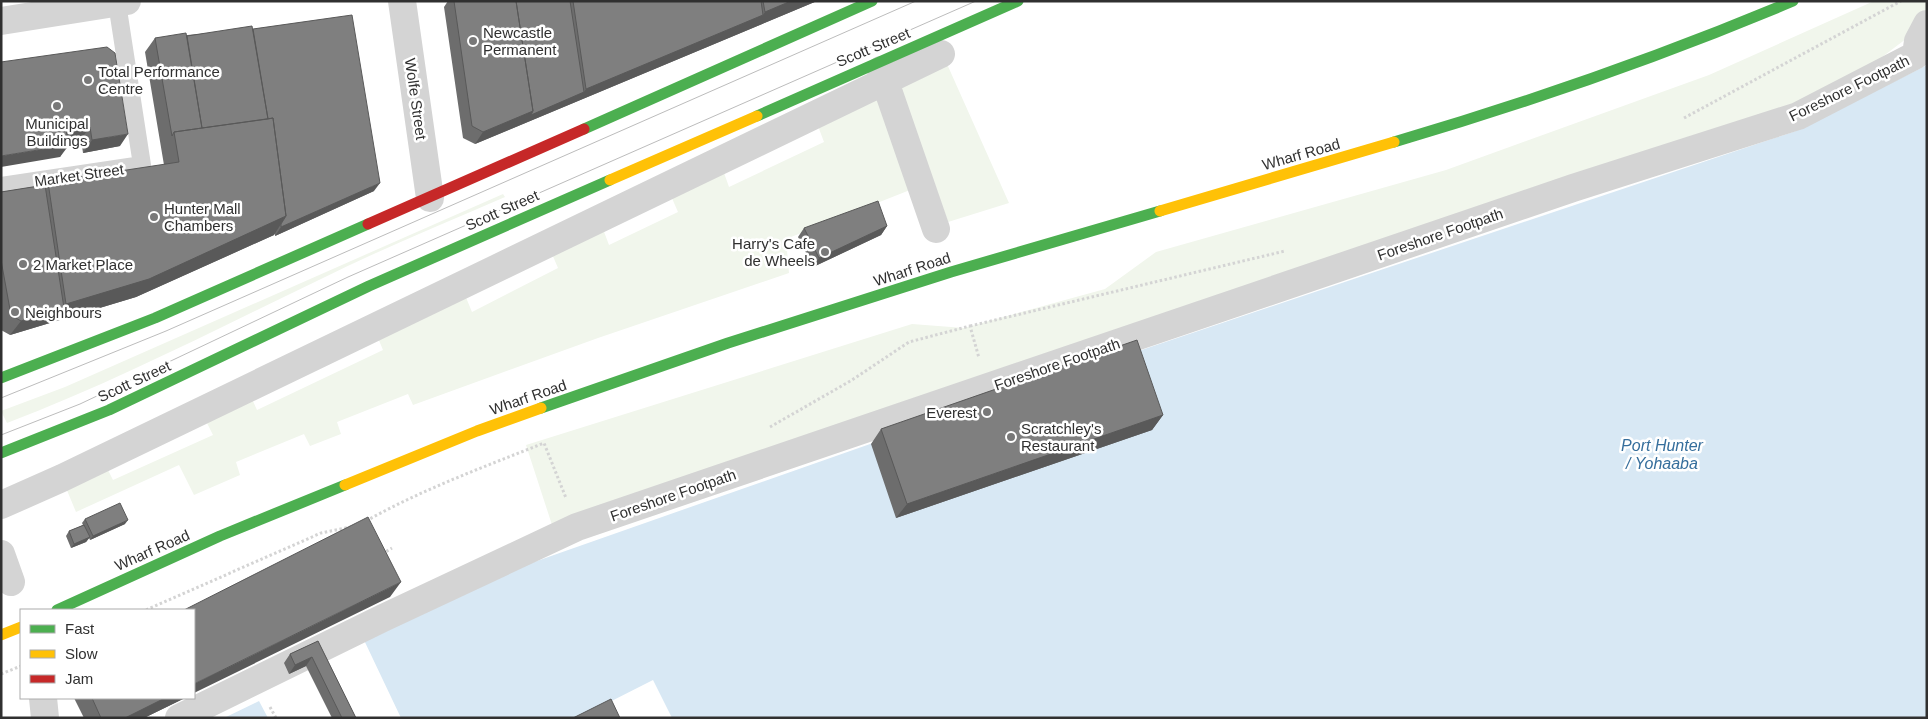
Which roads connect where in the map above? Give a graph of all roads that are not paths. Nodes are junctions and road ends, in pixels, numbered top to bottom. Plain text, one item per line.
1 (402, 1) edge
2 (872, 1) edge
3 (1018, 1) edge
4 (1793, 1) edge
5 (120, 2) edge
6 (1, 21) edge
7 (1927, 24) edge
8 (941, 54) dead end
9 (883, 75) junction
10 (1, 186) edge
11 (430, 198) junction
12 (936, 229) dead end
13 (1, 378) edge
14 (1, 453) edge
15 (1, 504) edge
16 (1, 554) edge
17 (11, 582) dead end
18 (59, 609) edge
19 (20, 627) edge
20 (1, 635) edge
21 (43, 699) edge
22 (45, 718) edge
23 (179, 718) edge

1 - 11 street, Wolfe Street
2 - 11 main road
3 - 14 main road, Scott Street
4 - 18 main road, Wharf Road
5 - 6 street
5 - 10 lane, Market Street
7 - 23 street, Foreshore Footpath
8 - 9 street
9 - 12 street
9 - 15 street
11 - 13 main road
16 - 17 street
19 - 20 main road
21 - 22 street

